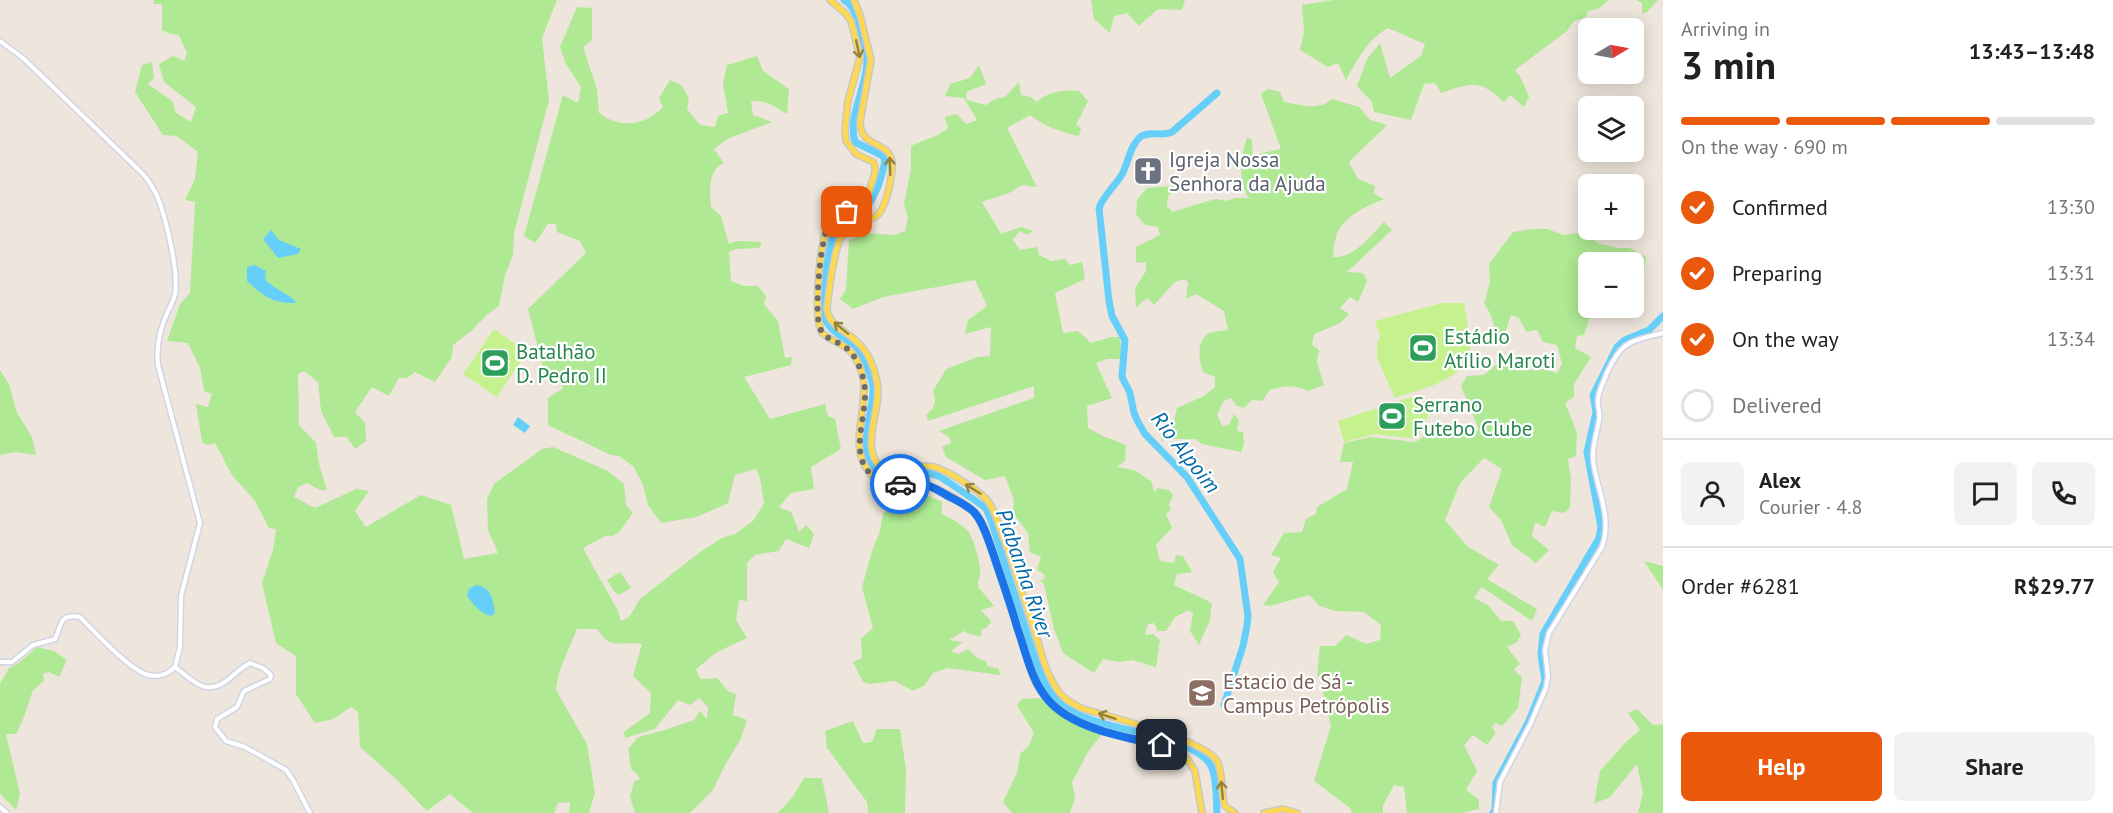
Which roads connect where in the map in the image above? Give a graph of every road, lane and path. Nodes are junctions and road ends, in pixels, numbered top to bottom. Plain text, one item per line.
1 (830, 0) edge
2 (854, 0) edge
3 (0, 41) edge
4 (847, 212) junction
5 (850, 224) junction
6 (1663, 333) edge
7 (900, 472) junction
8 (904, 483) junction
9 (0, 662) edge
10 (175, 667) junction
11 (0, 807) edge
12 (7, 813) edge
13 (310, 813) edge
14 (1202, 813) edge
15 (1235, 813) edge
16 (1264, 813) edge
17 (1297, 813) edge
18 (1496, 813) edge

1 -> 4 main road
5 -> 2 main road
3 - 10 street
4 - 5 main road
4 - 8 main road
7 -> 5 main road
6 - 18 street
7 - 8 main road
15 -> 7 main road
8 - 14 main road
9 - 10 street
10 - 13 street
11 - 12 street
16 - 17 main road

